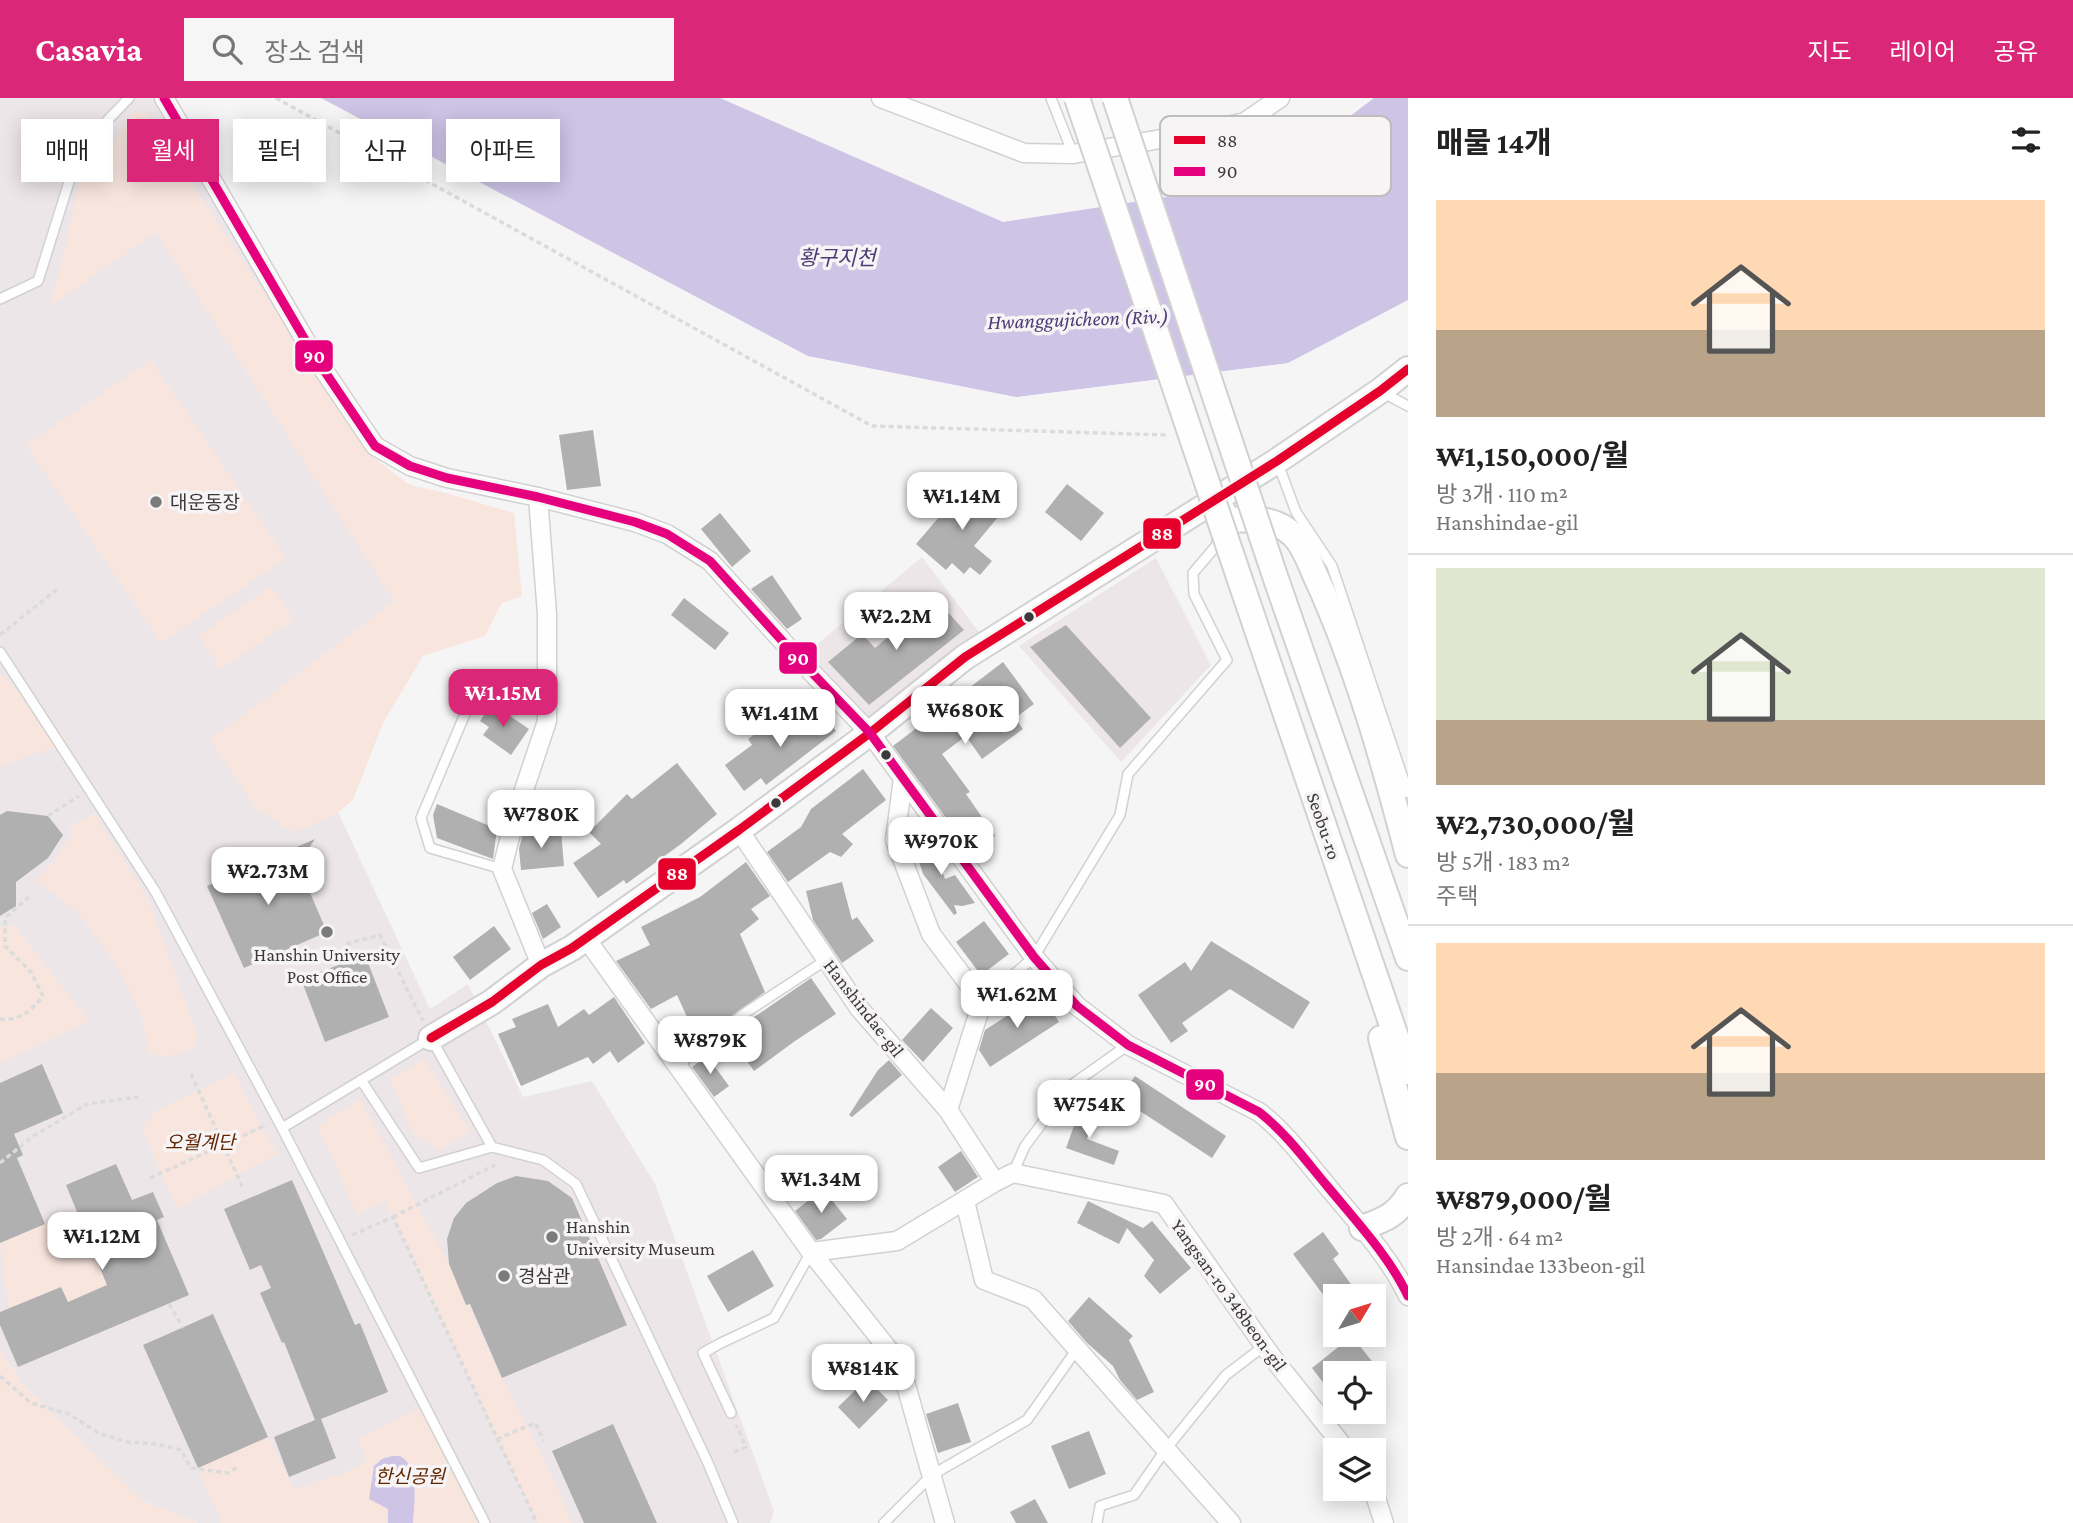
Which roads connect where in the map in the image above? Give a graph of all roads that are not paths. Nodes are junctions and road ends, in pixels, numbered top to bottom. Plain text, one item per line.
1 (129, 98) edge
2 (164, 98) edge
3 (881, 98) edge
4 (1051, 98) edge
5 (1077, 98) edge
6 (1115, 98) edge
7 (1280, 98) edge
8 (1254, 116) edge
9 (1160, 139) edge
10 (1073, 154) junction
11 (0, 299) edge
12 (1408, 369) edge
13 (1380, 391) junction
14 (1408, 406) edge
15 (1277, 461) junction
16 (538, 497) junction
17 (1213, 500) junction
18 (0, 652) edge
19 (466, 714) dead end
20 (870, 733) junction
21 (903, 778) junction
22 (1408, 793) edge
23 (739, 831) junction
24 (1408, 855) edge
25 (1335, 857) junction
26 (502, 869) junction
27 (585, 937) junction
28 (1034, 957) junction
29 (1408, 958) edge
30 (826, 960) junction
31 (541, 965) junction
32 (982, 1002) junction
33 (431, 1038) junction
34 (1128, 1045) junction
35 (677, 1066) junction
36 (1408, 1072) edge
37 (361, 1080) junction
38 (948, 1110) junction
39 (280, 1124) junction
40 (1408, 1137) edge
41 (492, 1147) junction
42 (1013, 1173) junction
43 (995, 1182) junction
44 (1408, 1196) edge
45 (965, 1201) junction
46 (1363, 1228) junction
47 (811, 1252) junction
48 (1408, 1296) edge
49 (1264, 1346) junction
50 (1077, 1349) junction
51 (731, 1413) road end
52 (1337, 1438) edge
53 (1166, 1449) junction
54 (932, 1475) junction
55 (1377, 1501) edge
56 (485, 1523) edge
57 (733, 1523) edge
58 (884, 1523) edge
59 (945, 1523) edge
60 (1097, 1523) edge
61 (1231, 1523) edge
62 (1384, 1523) edge

1 - 11 lane
2 - 16 street
3 - 10 street
4 - 10 lane
5 - 25 main road, Seobu-ro, bridge
6 - 29 main road, Seobu-ro, bridge
7 - 8 street
9 - 10 street
12 - 13 main road
13 - 14 lane
13 - 15 main road
15 - 17 main road
15 - 22 lane
16 - 20 street
16 - 26 street
17 - 20 main road
17 - 24 main road
17 - 28 lane
18 - 39 lane
19 - 26 lane
20 - 21 street
20 - 23 main road
21 - 28 street
21 - 32 street
23 - 27 main road
23 - 30 street, Hanshindae-gil
25 - 36 main road, Seobu-ro
25 - 40 main road
26 - 31 street
27 - 31 main road
27 - 35 street
28 - 32 lane
28 - 34 street
30 - 35 lane
30 - 38 street, Hanshindae-gil
31 - 33 main road
32 - 38 street
33 - 37 lane
33 - 41 lane
34 - 42 lane
34 - 46 street
35 - 47 street
37 - 39 lane
37 - 41 lane
38 - 43 street, Hanshindae-gil
39 - 56 lane
41 - 57 lane
42 - 43 street
42 - 49 street, Yangsan-ro 348beon-gil
43 - 45 street
44 - 46 main road
45 - 47 street
45 - 50 street
46 - 48 street
47 - 51 lane
47 - 54 street
49 - 52 street, Yangsan-ro 348beon-gil
49 - 53 lane
50 - 53 street
50 - 54 lane
53 - 60 lane
53 - 61 street
54 - 58 lane
54 - 59 street
55 - 62 street

